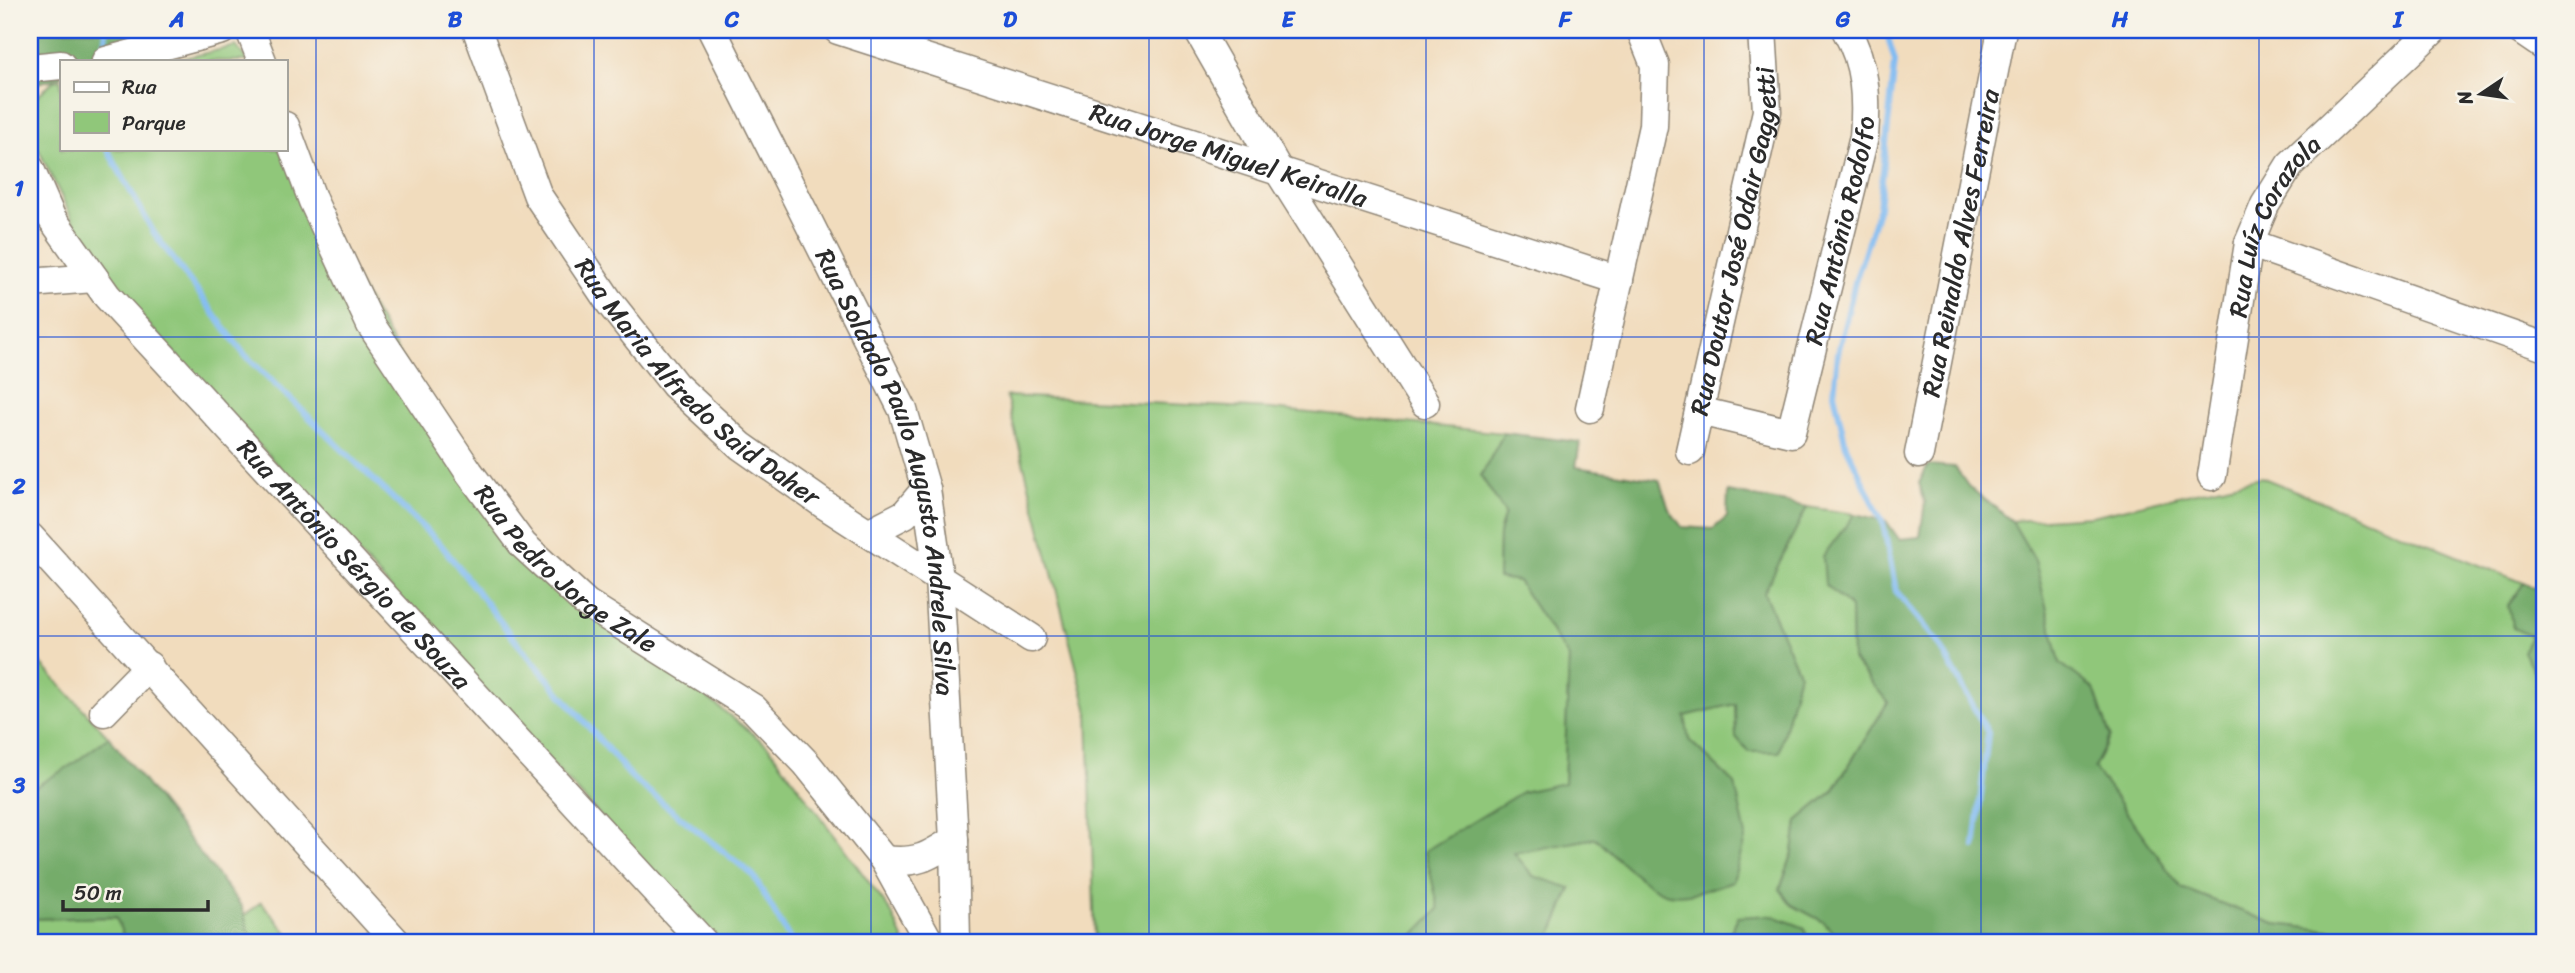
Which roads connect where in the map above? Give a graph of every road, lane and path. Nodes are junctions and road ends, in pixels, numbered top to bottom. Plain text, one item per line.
1 (222, 30) edge
2 (250, 30) edge
3 (477, 30) edge
4 (712, 30) edge
5 (737, 30) edge
6 (838, 30) edge
7 (1198, 30) edge
8 (1641, 30) edge
9 (1762, 30) edge
10 (1846, 30) edge
11 (1979, 30) edge
12 (2433, 30) edge
13 (2520, 30) edge
14 (1999, 42) edge
15 (2545, 47) edge
16 (725, 56) junction
17 (110, 60) edge
18 (262, 60) edge
19 (60, 65) edge
20 (30, 68) edge
21 (287, 131) edge
22 (30, 169) edge
23 (1280, 173) junction
24 (2249, 243) junction
25 (94, 278) junction
26 (1619, 280) junction
27 (30, 283) edge
28 (2545, 348) edge
29 (1425, 403) dead end
30 (1590, 408) dead end
31 (1699, 411) junction
32 (1690, 451) dead end
33 (1919, 454) dead end
34 (2213, 476) dead end
35 (926, 489) junction
36 (868, 533) junction
37 (30, 537) edge
38 (939, 578) junction
39 (1031, 638) dead end
40 (149, 666) junction
41 (104, 712) dead end
42 (954, 840) junction
43 (884, 859) junction
44 (397, 943) edge
45 (704, 943) edge
46 (930, 943) edge
47 (956, 943) edge

1 - 17 street
2 - 18 street
3 - 36 street, Rua Maria Alfredo Said Daher
4 - 16 street, Rua Soldado Paulo Augusto Andrele Silva
5 - 16 street
6 - 23 street, Rua Jorge Miguel Keiralla
7 - 23 street
8 - 26 street
9 - 31 street, Rua Doutor José Odair Gaggetti
10 - 31 street, Rua Antônio Rodolfo
11 - 14 street
12 - 24 street, Rua Luíz Corazola
13 - 15 street
14 - 33 street, Rua Reinaldo Alves Ferreira
16 - 35 street, Rua Soldado Paulo Augusto Andrele Silva
19 - 20 street
21 - 43 street, Rua Pedro Jorge Zale
22 - 25 street, Rua Antônio Sérgio de Souza
23 - 26 street, Rua Jorge Miguel Keiralla
23 - 29 street
24 - 28 street
24 - 34 street, Rua Luíz Corazola
25 - 27 street
25 - 45 street, Rua Antônio Sérgio de Souza
26 - 30 street
31 - 32 street, Rua Doutor José Odair Gaggetti
35 - 36 street
35 - 38 street, Rua Soldado Paulo Augusto Andrele Silva
36 - 38 street, Rua Maria Alfredo Said Daher
37 - 40 street
38 - 39 street, Rua Maria Alfredo Said Daher
38 - 42 street, Rua Soldado Paulo Augusto Andrele Silva
40 - 41 street
40 - 44 street
42 - 43 street
42 - 47 street, Rua Soldado Paulo Augusto Andrele Silva
43 - 46 street, Rua Pedro Jorge Zale

